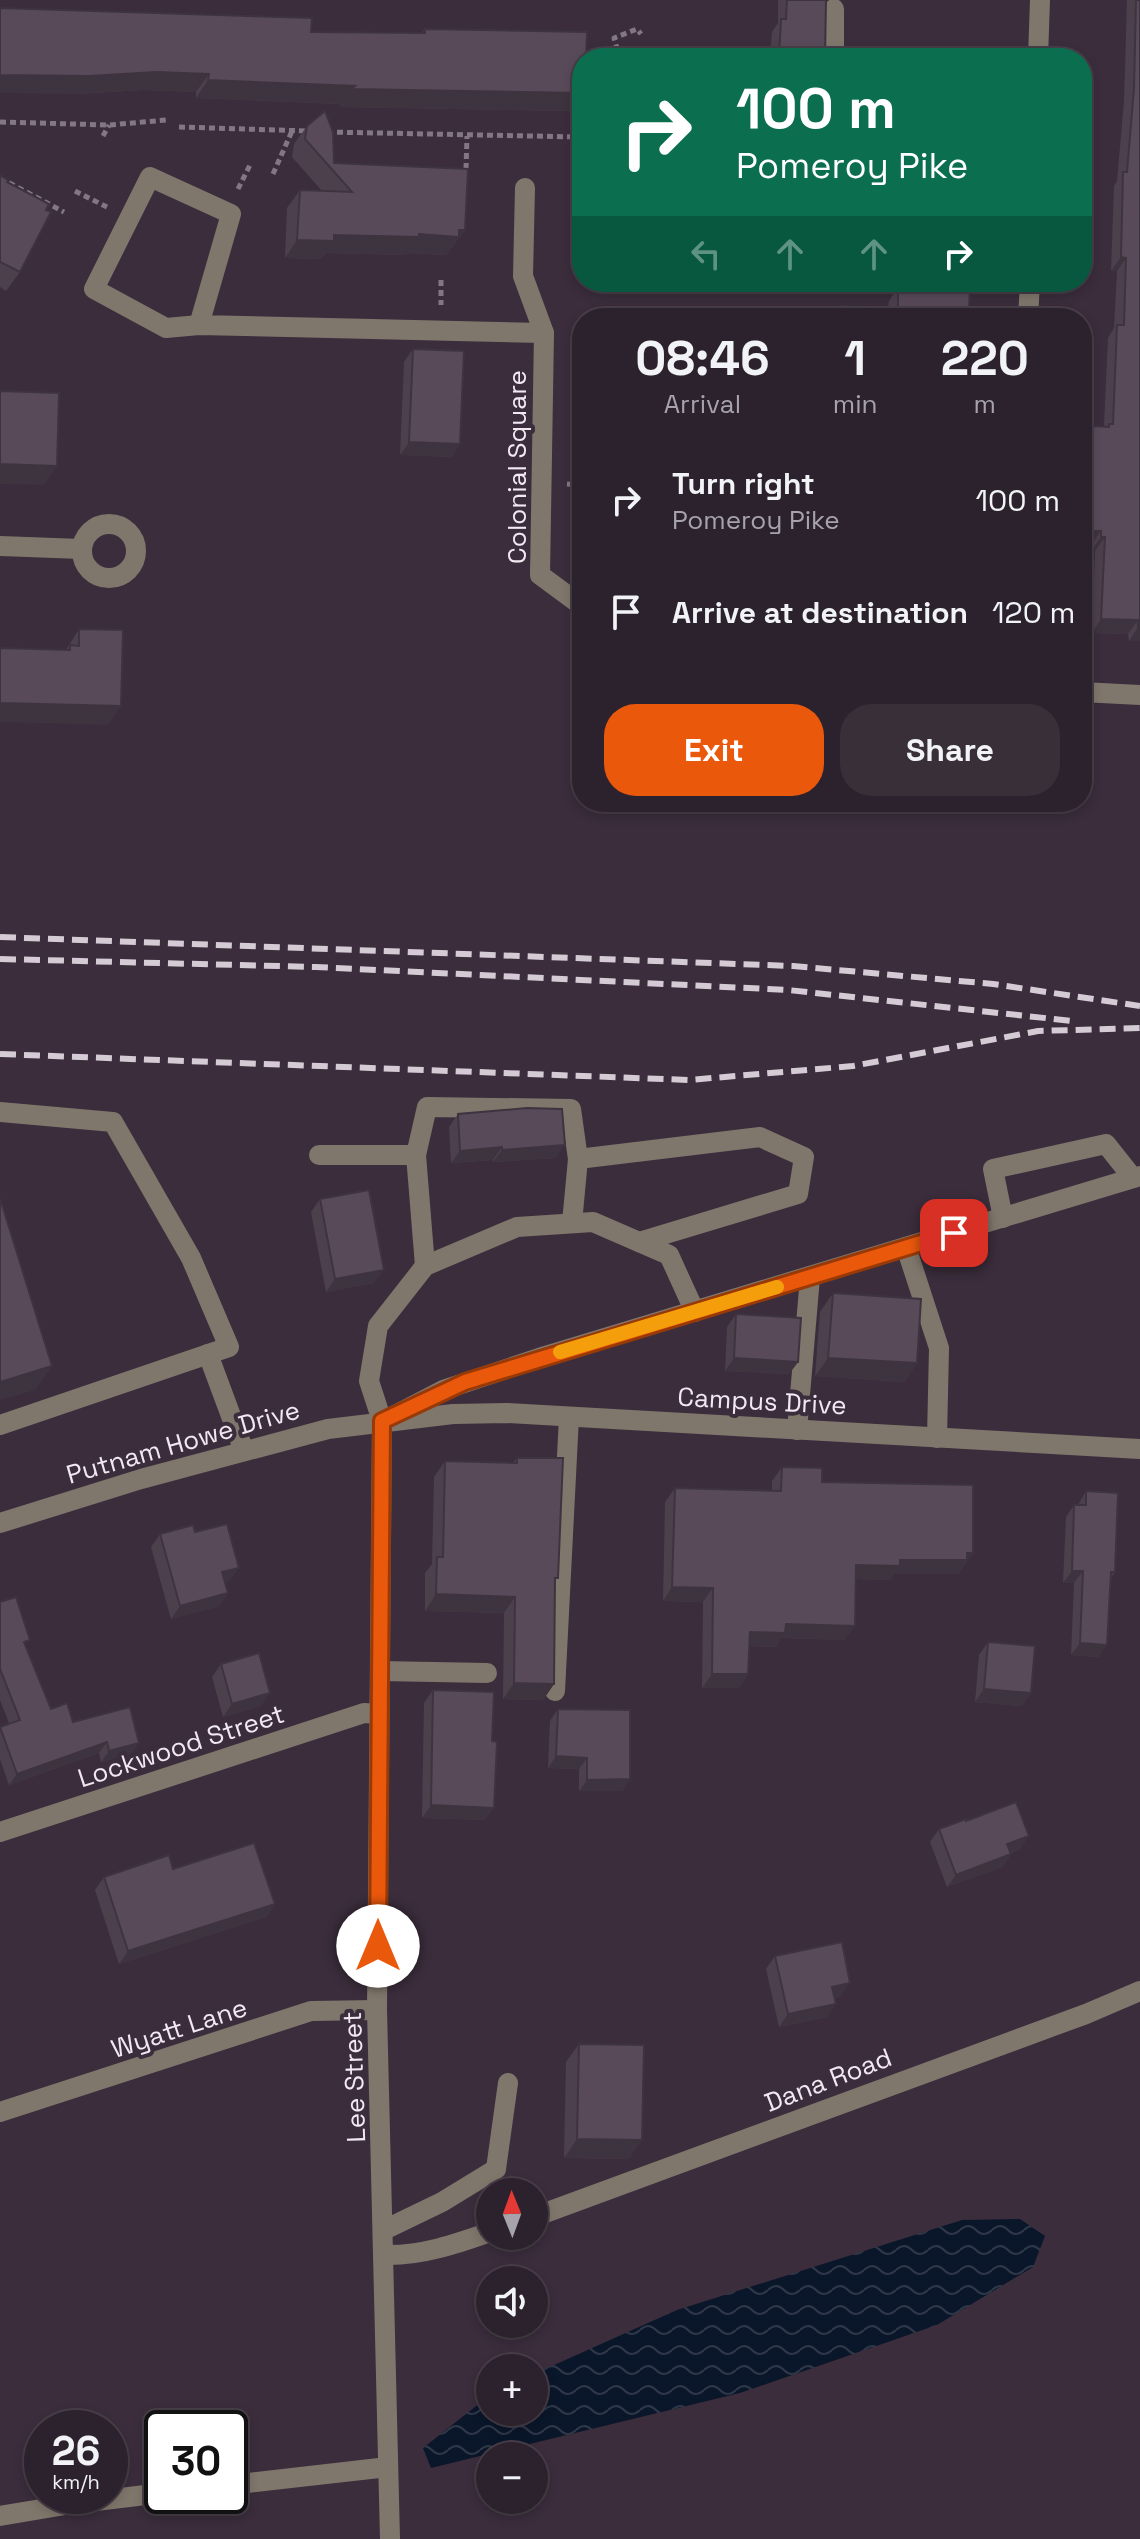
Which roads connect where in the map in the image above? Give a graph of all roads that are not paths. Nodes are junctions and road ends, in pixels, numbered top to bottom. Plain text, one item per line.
1 (1040, 0) edge
2 (834, 9) dead end
3 (834, 48) edge
4 (1038, 48) edge
5 (525, 188) dead end
6 (199, 325) junction
7 (544, 333) junction
8 (0, 546) edge
9 (81, 549) dead end
10 (572, 599) edge
11 (1092, 693) edge
12 (1140, 695) edge
13 (0, 1112) edge
14 (319, 1155) dead end
15 (416, 1155) junction
16 (578, 1159) junction
17 (1136, 1177) edge
18 (1003, 1218) junction
19 (572, 1223) junction
20 (639, 1242) junction
21 (906, 1247) junction
22 (425, 1266) junction
23 (810, 1277) junction
24 (695, 1312) junction
25 (208, 1354) junction
26 (569, 1417) junction
27 (382, 1421) junction
28 (0, 1425) edge
29 (797, 1430) junction
30 (937, 1438) junction
31 (1140, 1449) edge
32 (244, 1451) junction
33 (0, 1523) edge
34 (380, 1671) junction
35 (487, 1673) dead end
36 (555, 1691) edge
37 (379, 1714) junction
38 (0, 1832) edge
39 (1140, 1991) edge
40 (377, 2010) junction
41 (508, 2083) dead end
42 (0, 2112) edge
43 (548, 2212) edge
44 (384, 2230) junction
45 (476, 2237) edge
46 (385, 2255) junction
47 (388, 2467) junction
48 (248, 2483) edge
49 (144, 2495) edge
50 (0, 2516) edge
51 (390, 2539) edge

1 - 4 street
2 - 3 street
5 - 7 street
6 - 6 street
6 - 7 street
7 - 10 street, Colonial Square
8 - 9 street
11 - 12 street
13 - 25 street
14 - 15 street
15 - 16 street
15 - 22 street
16 - 19 street
16 - 20 street
17 - 18 street
17 - 18 street
18 - 21 street
19 - 20 street
19 - 22 street
20 - 24 street
21 - 23 street
21 - 30 street
22 - 27 street, Lee Street
23 - 24 street
23 - 29 street
24 - 27 street
25 - 28 street
25 - 32 street
26 - 27 street, Campus Drive
26 - 29 street, Campus Drive
26 - 36 street
27 - 32 street, Putnam Howe Drive
27 - 34 street, Lee Street
29 - 30 street, Campus Drive
30 - 31 street, Campus Drive
32 - 33 street, Putnam Howe Drive
34 - 35 street
34 - 37 street, Lee Street
37 - 38 street, Lockwood Street
37 - 40 street, Lee Street
39 - 43 street, Dana Road
40 - 42 street, Wyatt Lane
40 - 44 street, Lee Street
41 - 44 street
44 - 46 street, Lee Street
45 - 46 street
46 - 47 street, Lee Street
47 - 48 street
47 - 51 street, Lee Street
49 - 50 street

